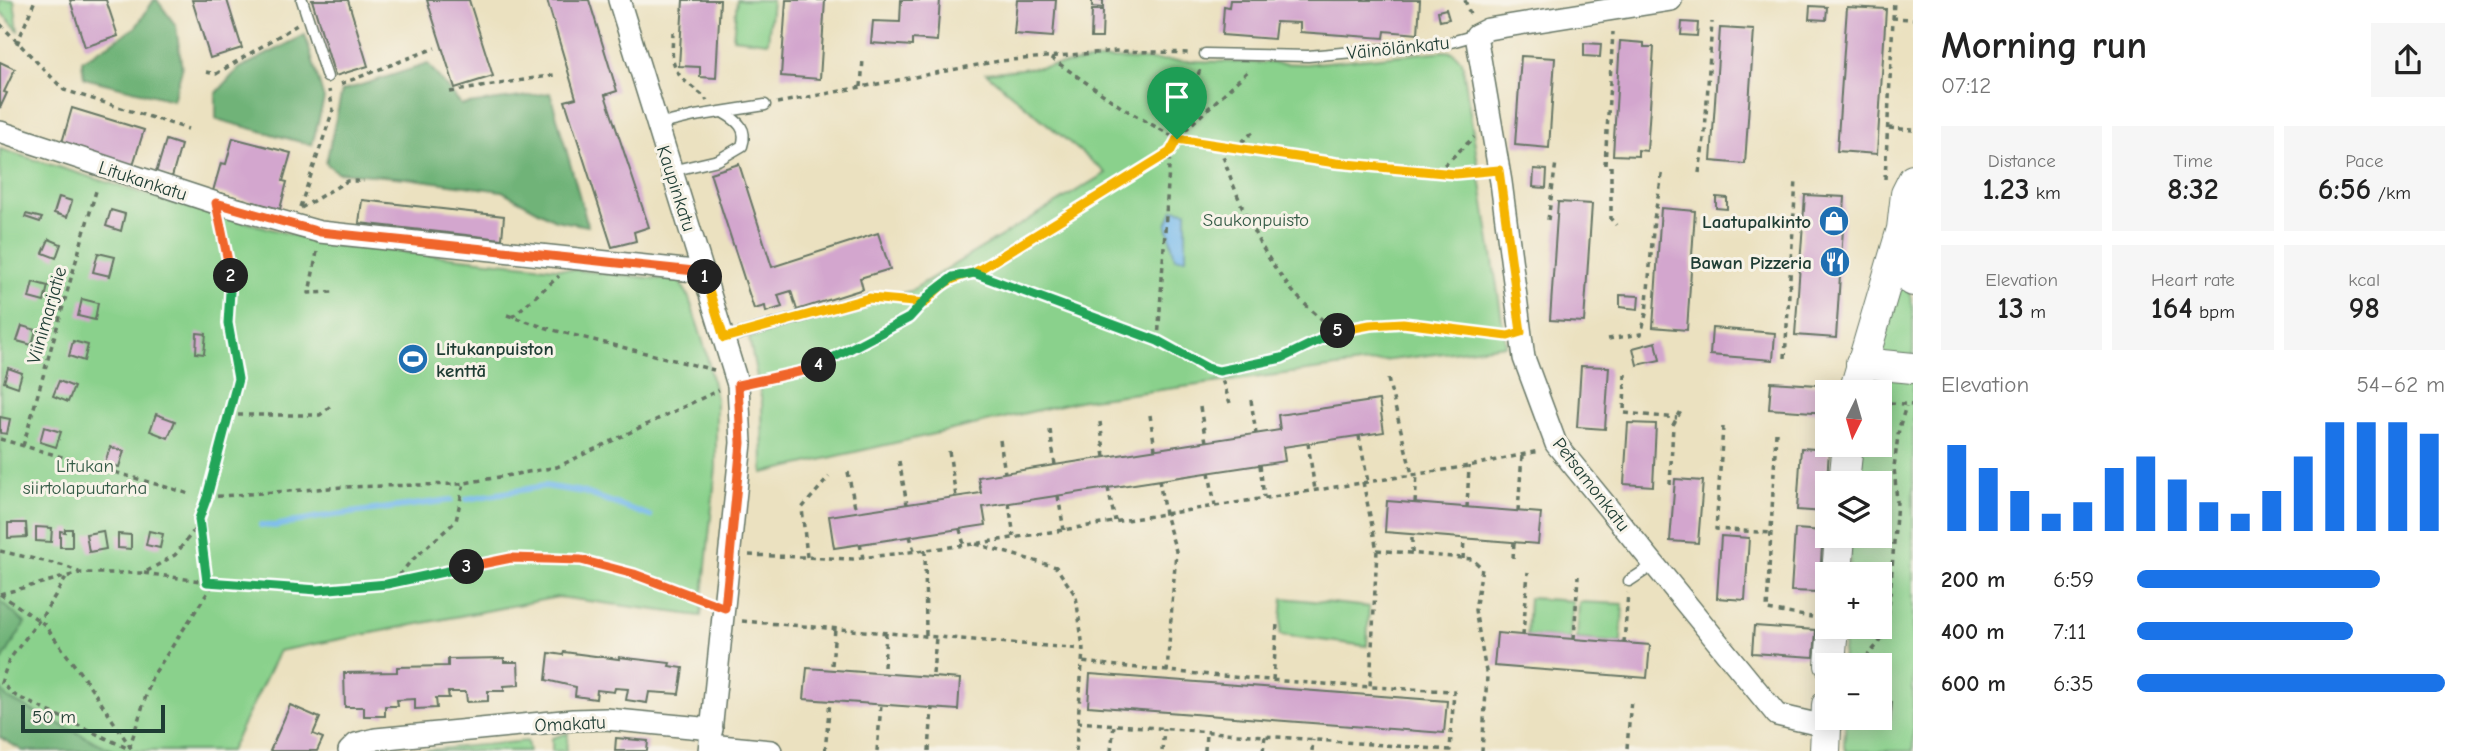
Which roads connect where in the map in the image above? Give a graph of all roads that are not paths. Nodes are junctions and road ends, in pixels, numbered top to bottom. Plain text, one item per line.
1 (302, 0) edge
2 (618, 0) edge
3 (1671, 0) edge
4 (1476, 35) junction
5 (1205, 54) road end
6 (328, 82) road end
7 (765, 105) road end
8 (724, 113) junction
9 (657, 125) junction
10 (0, 132) edge
11 (671, 171) junction
12 (1899, 180) edge
13 (1902, 229) junction
14 (704, 272) junction
15 (1913, 281) edge
16 (869, 298) road end
17 (724, 338) junction
18 (1861, 363) junction
19 (1913, 368) edge
20 (1857, 380) edge
21 (1655, 564) junction
22 (1629, 581) road end
23 (1815, 724) edge
24 (710, 742) edge
25 (349, 751) edge
26 (771, 751) edge

1 - 6 lane
2 - 9 street, Kaupinkatu
3 - 4 street, Väinölänkatu
4 - 5 lane, Väinölänkatu
4 - 21 street, Petsamonkatu
7 - 8 lane
8 - 9 lane
8 - 11 lane
9 - 11 street, Kaupinkatu
10 - 14 street, Litukankatu
11 - 14 street, Kaupinkatu
12 - 13 main road
13 - 15 main road
13 - 18 main road
14 - 17 street, Kaupinkatu
16 - 17 lane
17 - 24 street, Kaupinkatu
18 - 19 main road
18 - 20 main road
21 - 22 lane
21 - 23 street, Petsamonkatu
24 - 25 street, Omakatu
24 - 26 street, Omakatu

